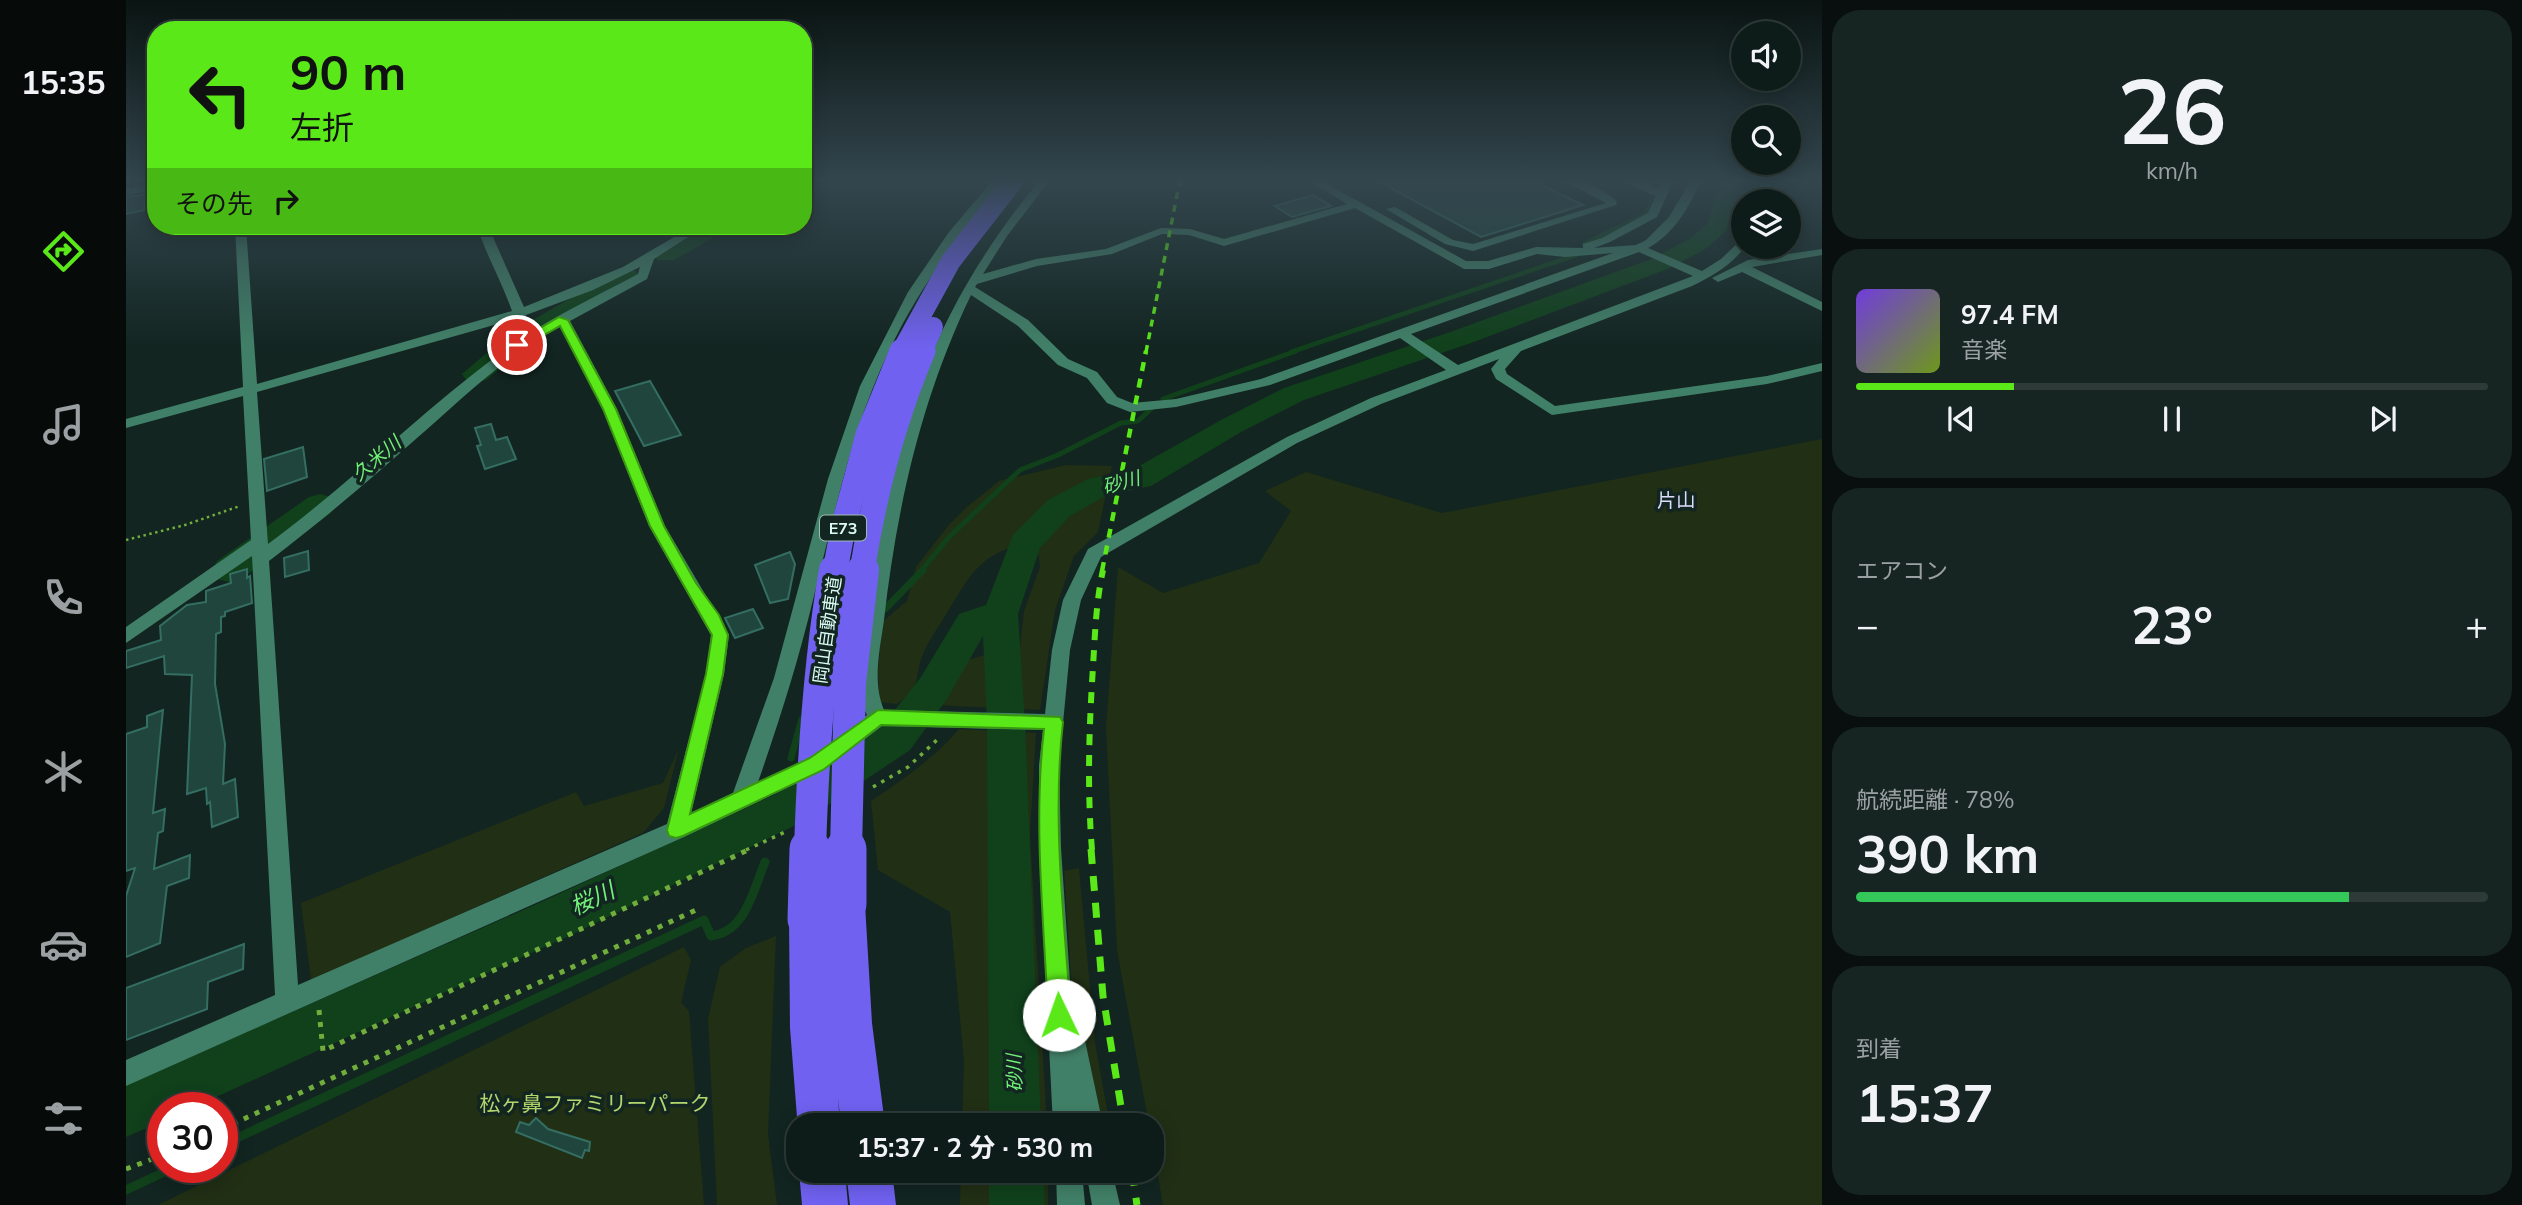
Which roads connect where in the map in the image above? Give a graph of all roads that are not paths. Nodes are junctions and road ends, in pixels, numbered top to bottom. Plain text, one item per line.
1 (241, 236) edge
2 (486, 236) edge
3 (684, 236) edge
4 (950, 236) edge
5 (967, 236) edge
6 (987, 236) edge
7 (1002, 236) edge
8 (1147, 236) edge
9 (1203, 236) edge
10 (1247, 236) edge
11 (1414, 236) edge
12 (1439, 236) edge
13 (1511, 236) edge
14 (1613, 236) edge
15 (1646, 236) edge
16 (1657, 236) edge
17 (1642, 248) junction
18 (1548, 251) junction
19 (1822, 252) edge
20 (1731, 256) edge
21 (649, 258) junction
22 (1742, 267) junction
23 (1696, 278) junction
24 (971, 285) junction
25 (1822, 307) edge
26 (519, 315) junction
27 (563, 320) junction
28 (534, 330) junction
29 (1403, 334) junction
30 (1518, 346) junction
31 (1453, 368) junction
32 (1822, 368) edge
33 (250, 390) junction
34 (126, 424) edge
35 (260, 550) junction
36 (126, 636) edge
37 (883, 718) junction
38 (1054, 722) junction
39 (743, 797) junction
40 (676, 830) junction
41 (1056, 960) junction
42 (287, 1000) junction
43 (126, 1073) edge
44 (817, 1113) edge
45 (861, 1113) edge
46 (1065, 1113) edge
47 (1088, 1113) edge
48 (823, 1183) edge
49 (870, 1183) edge
50 (1070, 1183) edge
51 (1101, 1183) edge
52 (825, 1205) edge
53 (873, 1205) edge
54 (1071, 1205) edge
55 (1106, 1205) edge

1 - 33 street
2 - 26 street
3 - 21 street
4 - 39 street
5 - 44 highway, 岡山自動車道 / E73, bridge
6 - 45 highway, 岡山自動車道 / E73, bridge
7 - 24 street
8 - 24 street
9 - 10 street
11 - 18 street
12 - 13 street
14 - 18 street
15 - 17 street
16 - 17 street
17 - 18 street
17 - 23 street
17 - 29 street
19 - 22 street
20 - 23 street
21 - 26 street
21 - 27 street
22 - 23 street
22 - 25 street
23 - 30 street
24 - 29 street
24 - 37 street
26 - 28 street
26 - 33 street
27 - 28 street
27 - 40 street
28 - 35 street
29 - 31 street
30 - 31 street
30 - 32 street
31 - 38 street
33 - 34 street
33 - 35 street
35 - 36 street
35 - 42 street
37 - 38 street
37 - 39 street
38 - 41 street
39 - 40 street
40 - 42 street
41 - 46 street
41 - 47 street
42 - 43 street
48 - 52 highway
49 - 53 highway
50 - 54 street
51 - 55 street

